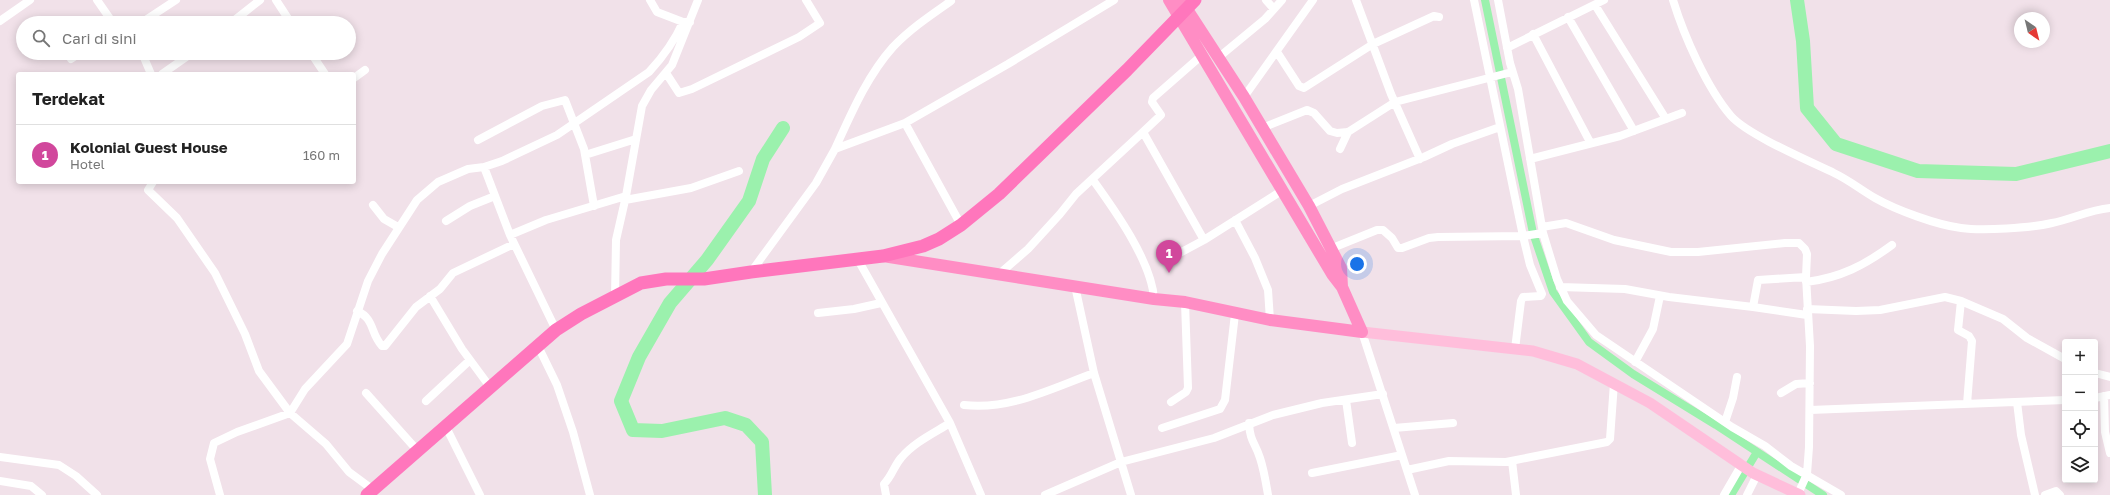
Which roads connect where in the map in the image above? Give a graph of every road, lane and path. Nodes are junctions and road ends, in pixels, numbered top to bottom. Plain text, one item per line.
1 (30, 0) edge
2 (97, 0) edge
3 (176, 0) edge
4 (260, 0) edge
5 (276, 0) edge
6 (650, 0) edge
7 (698, 0) edge
8 (806, 0) edge
9 (1114, 0) edge
10 (1169, 0) edge
11 (1266, 0) edge
12 (1282, 0) edge
13 (1313, 0) edge
14 (1356, 0) edge
15 (1474, 0) edge
16 (1498, 0) edge
17 (1604, 0) edge
18 (1673, 0) edge
19 (951, 1) edge
20 (1595, 5) junction
21 (1185, 6) edge
22 (1274, 8) junction
23 (108, 16) edge
24 (152, 16) edge
25 (240, 16) edge
26 (286, 16) edge
27 (1439, 17) dead end
28 (1568, 17) junction
29 (0, 20) edge
30 (687, 22) junction
31 (1533, 34) junction
32 (1373, 44) junction
33 (1507, 48) junction
34 (678, 50) junction
35 (665, 51) junction
36 (1277, 52) junction
37 (1201, 56) junction
38 (1219, 57) junction
39 (145, 60) edge
40 (182, 60) edge
41 (316, 60) edge
42 (365, 70) dead end
43 (150, 72) edge
44 (165, 72) edge
45 (324, 72) edge
46 (1511, 72) junction
47 (666, 73) junction
48 (356, 77) edge
49 (1491, 77) junction
50 (1244, 97) junction
51 (1395, 102) junction
52 (1682, 113) dead end
53 (1666, 119) junction
54 (905, 123) junction
55 (574, 125) junction
56 (1500, 127) junction
57 (1262, 128) junction
58 (1634, 131) junction
59 (1144, 132) junction
60 (1348, 132) junction
61 (636, 139) junction
62 (478, 140) dead end
63 (1590, 142) junction
64 (835, 149) junction
65 (1340, 149) dead end
66 (585, 155) junction
67 (1420, 159) junction
68 (1530, 159) junction
69 (484, 167) junction
70 (739, 171) dead end
71 (1093, 180) junction
72 (152, 184) edge
73 (1283, 190) junction
74 (495, 196) junction
75 (626, 198) junction
76 (373, 205) dead end
77 (594, 206) junction
78 (1309, 206) junction
79 (2110, 208) edge
80 (1235, 220) junction
81 (446, 221) dead end
82 (961, 225) junction
83 (398, 227) junction
84 (1541, 231) junction
85 (510, 235) junction
86 (1525, 235) junction
87 (1204, 240) junction
88 (514, 244) junction
89 (1892, 245) dead end
90 (1330, 249) junction
91 (1176, 255) dead end
92 (883, 256) junction
93 (857, 258) junction
94 (751, 272) junction
95 (998, 276) junction
96 (1806, 280) junction
97 (1075, 286) junction
98 (1342, 287) junction
99 (1560, 287) junction
100 (430, 296) junction
101 (1660, 296) junction
102 (615, 298) junction
103 (1154, 299) junction
104 (1961, 301) junction
105 (1185, 302) junction
106 (881, 303) junction
107 (1753, 307) junction
108 (357, 311) junction
109 (1807, 312) junction
110 (818, 313) dead end
111 (1235, 314) junction
112 (1270, 320) junction
113 (556, 330) junction
114 (1362, 332) junction
115 (538, 346) junction
116 (1515, 349) junction
117 (2062, 357) edge
118 (470, 360) junction
119 (1634, 362) junction
120 (1094, 374) junction
121 (2098, 374) edge
122 (1737, 377) dead end
123 (2110, 377) edge
124 (1614, 383) junction
125 (1810, 383) junction
126 (490, 387) junction
127 (366, 393) dead end
128 (1781, 393) dead end
129 (1383, 394) junction
130 (2107, 396) edge
131 (1346, 400) junction
132 (2062, 400) edge
133 (426, 401) dead end
134 (1171, 402) dead end
135 (2017, 402) junction
136 (1967, 404) junction
137 (964, 405) dead end
138 (1810, 410) junction
139 (290, 413) junction
140 (1725, 422) junction
141 (950, 423) junction
142 (1249, 423) junction
143 (1453, 423) dead end
144 (446, 427) junction
145 (1162, 428) dead end
146 (1394, 428) junction
147 (1352, 443) dead end
148 (417, 450) junction
149 (2110, 453) edge
150 (1402, 455) junction
151 (0, 457) edge
152 (1512, 461) junction
153 (1121, 462) junction
154 (1743, 465) junction
155 (1407, 470) junction
156 (1312, 473) dead end
157 (1755, 474) junction
158 (1806, 476) junction
159 (0, 480) edge
160 (370, 492) edge
161 (1799, 492) edge
162 (42, 495) edge
163 (96, 495) edge
164 (220, 495) edge
165 (480, 495) edge
166 (590, 495) edge
167 (886, 495) edge
168 (981, 495) edge
169 (1045, 495) edge
170 (1131, 495) edge
171 (1268, 495) edge
172 (1414, 495) edge
173 (1516, 495) edge
174 (1724, 495) edge
175 (1747, 495) edge
176 (1841, 495) edge
177 (2035, 495) edge
178 (2045, 495) edge
179 (2060, 495) edge

1 - 29 street
2 - 23 street
3 - 24 street
4 - 25 street
5 - 26 street
6 - 30 street
7 - 30 street
8 - 47 street
9 - 54 street
10 - 21 main road
11 - 22 street
12 - 22 street
13 - 36 street
14 - 32 street
15 - 49 street
16 - 33 street
17 - 20 street
18 - 79 street
19 - 64 street
20 - 28 street
20 - 53 street
21 - 37 main road
21 - 38 main road
21 - 82 highway
22 - 38 street
27 - 32 street
28 - 31 street
28 - 58 street
30 - 34 street
30 - 35 street
31 - 33 street
31 - 63 street
32 - 36 street
32 - 51 street
33 - 46 street
34 - 35 street
34 - 47 street
35 - 55 street
36 - 50 street
37 - 59 street
37 - 73 main road
38 - 50 main road
39 - 43 street
40 - 44 street
41 - 45 street
42 - 48 street
46 - 49 street
46 - 68 street
47 - 61 street
49 - 51 street
49 - 56 street
50 - 57 main road
51 - 60 street
51 - 67 street
52 - 53 street
53 - 58 street
54 - 64 street
54 - 82 street
55 - 62 street
55 - 66 street
55 - 69 street
56 - 67 street
56 - 86 street
57 - 60 street
57 - 78 main road
58 - 63 street
59 - 71 street
59 - 87 street
60 - 65 street
61 - 66 street
61 - 75 street
63 - 68 street
64 - 94 street
66 - 77 street
67 - 78 street
68 - 84 street
69 - 74 street
69 - 83 street
70 - 75 street
71 - 95 street
71 - 103 street
72 - 139 street
73 - 80 street
73 - 98 main road
74 - 81 street
74 - 85 street
75 - 77 street
75 - 102 street
76 - 83 street
77 - 85 street
78 - 90 main road
80 - 87 street
80 - 112 street
82 - 92 highway
83 - 108 street
84 - 86 street
84 - 96 street
84 - 99 street
85 - 88 street
86 - 90 street
86 - 116 street
87 - 91 street
88 - 100 street
88 - 113 street
89 - 96 street
90 - 98 main road
92 - 93 highway
92 - 95 main road
93 - 94 highway
93 - 106 street
94 - 102 highway
95 - 97 main road
96 - 107 street
96 - 109 street
97 - 103 main road
97 - 120 street
98 - 114 main road
99 - 101 street
99 - 119 street
100 - 108 street
100 - 118 street
101 - 107 street
101 - 119 street
102 - 113 highway
103 - 105 main road
104 - 109 street
104 - 117 street
104 - 136 street
105 - 111 main road
105 - 134 street
106 - 110 street
106 - 141 street
107 - 109 street
108 - 139 street
109 - 125 street
111 - 112 main road
111 - 145 street
112 - 114 main road
113 - 115 highway
114 - 116 main road
114 - 129 street
115 - 126 highway
115 - 166 street
116 - 124 main road
118 - 126 street
118 - 133 street
119 - 140 street
120 - 137 street
120 - 153 street
121 - 123 street
122 - 140 street
124 - 152 street
124 - 154 main road
125 - 128 street
125 - 138 street
126 - 144 highway
127 - 148 street
129 - 131 street
129 - 146 street
130 - 149 street
131 - 142 street
131 - 147 street
132 - 135 street
135 - 136 street
135 - 177 street
136 - 138 street
138 - 158 street
139 - 160 street
139 - 164 street
140 - 158 street
141 - 167 street
141 - 168 street
142 - 153 street
142 - 171 street
143 - 146 street
144 - 148 highway
144 - 165 street
146 - 150 street
148 - 160 highway
150 - 155 street
150 - 156 street
151 - 163 street
152 - 155 street
152 - 173 street
153 - 169 street
153 - 170 street
154 - 157 main road
154 - 174 street
155 - 172 street
157 - 161 main road
157 - 175 street
158 - 161 street
158 - 176 street
159 - 162 street
178 - 179 street

